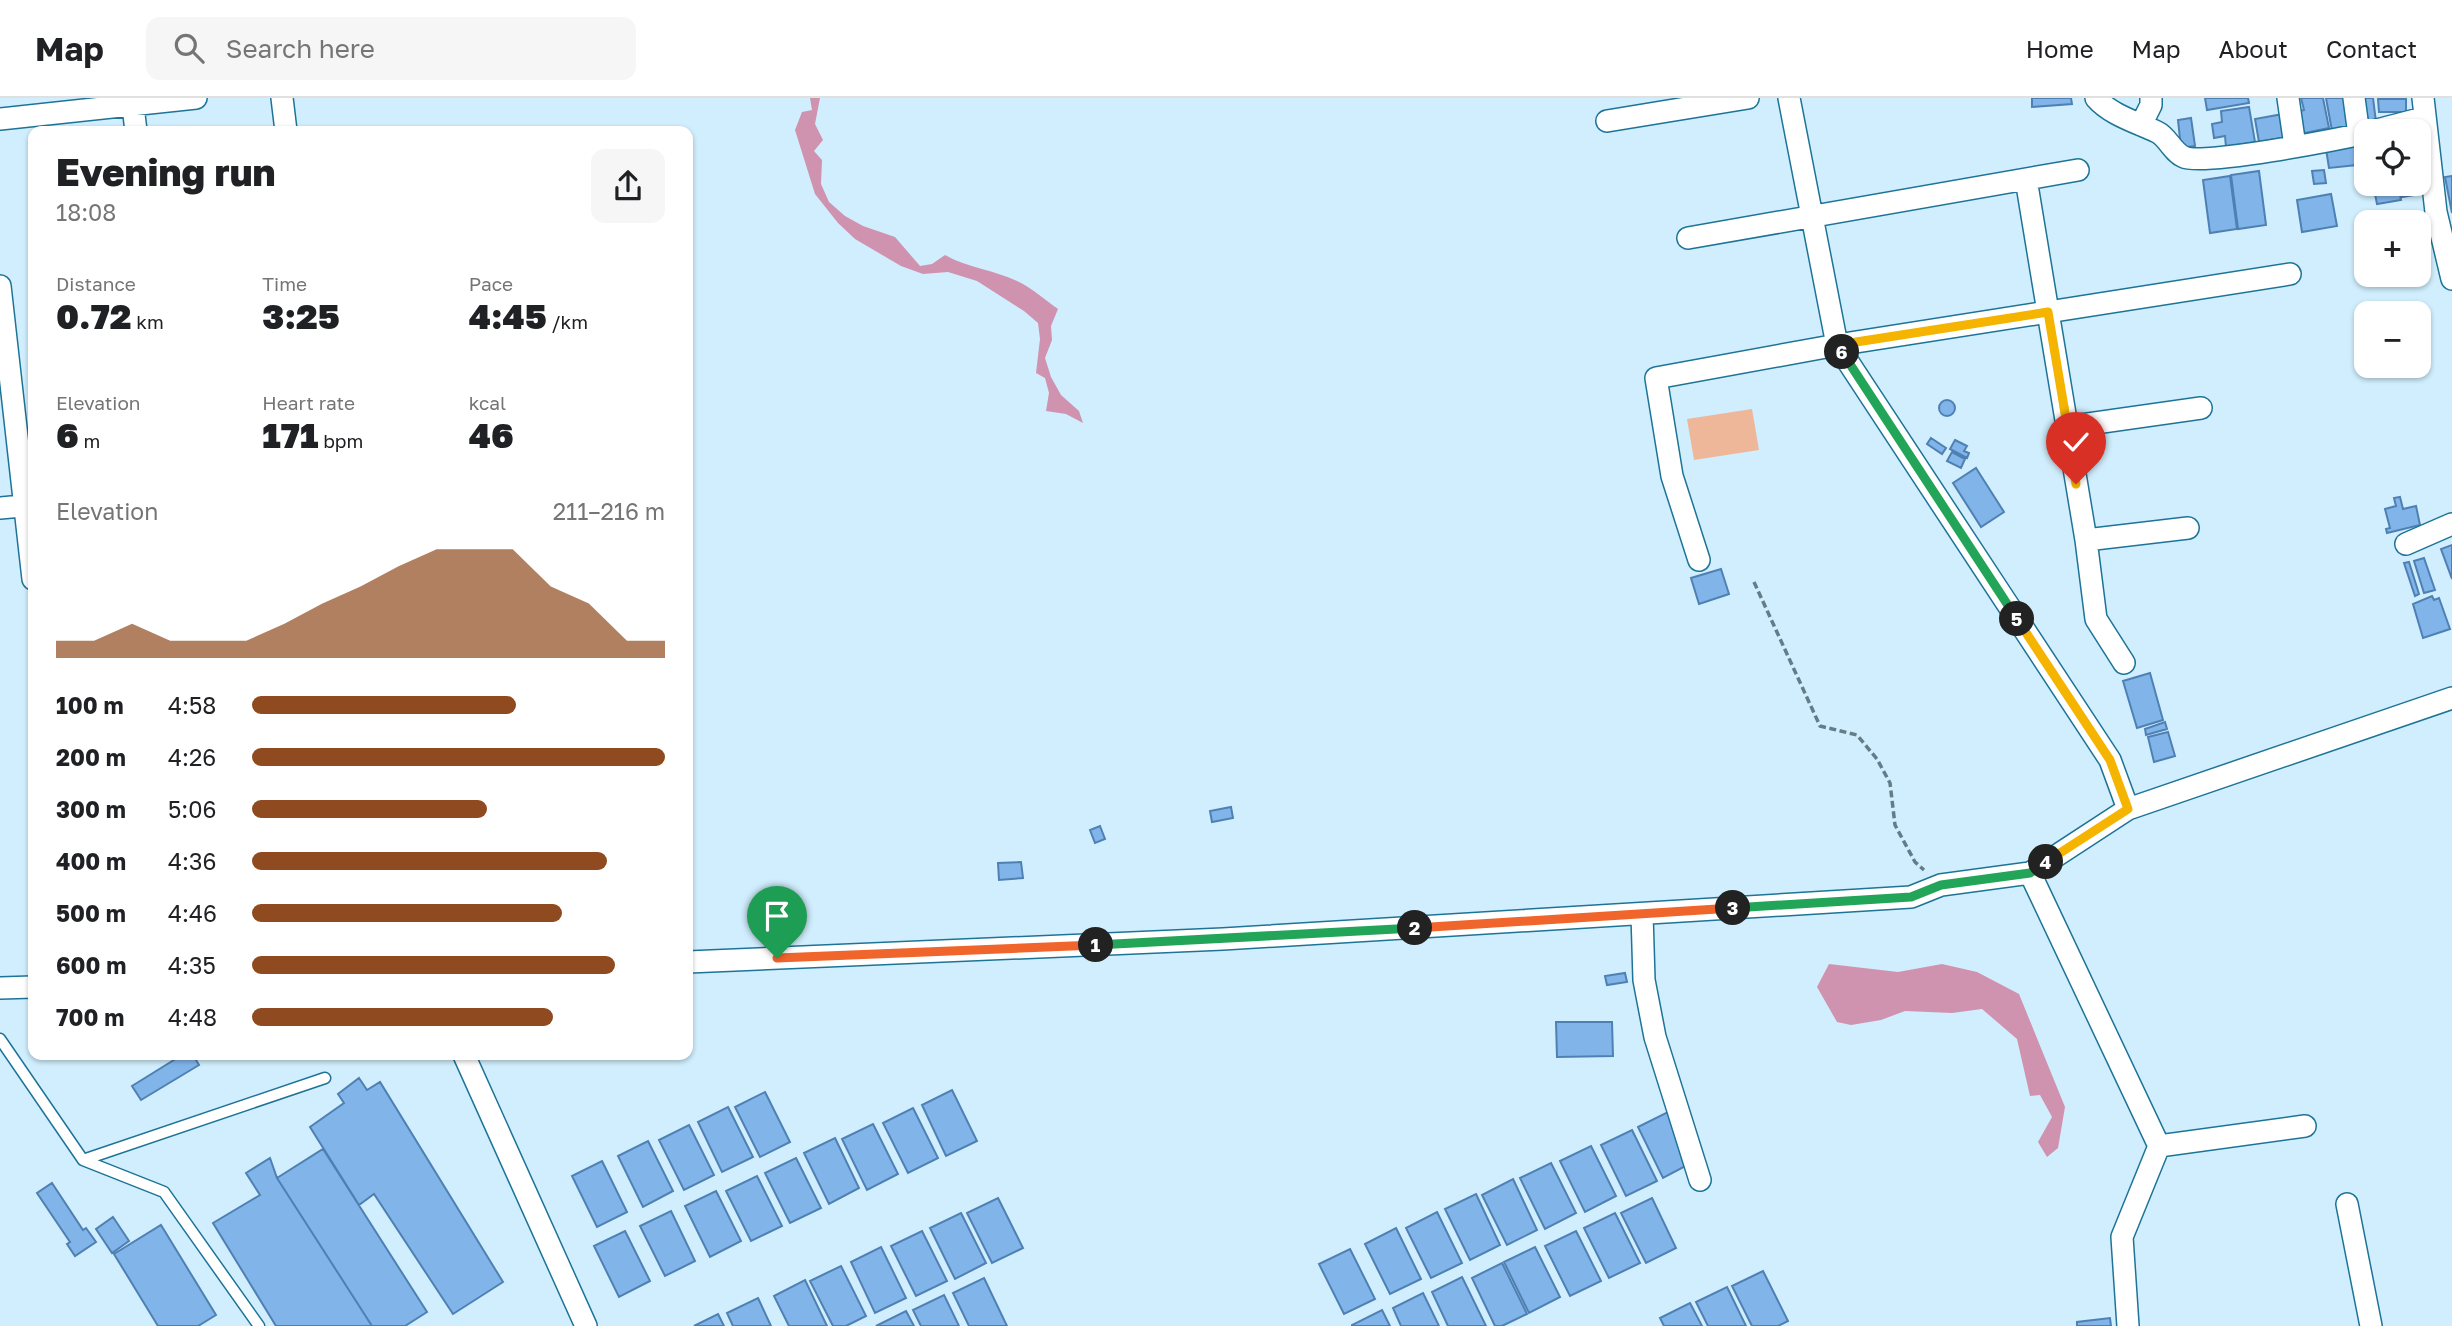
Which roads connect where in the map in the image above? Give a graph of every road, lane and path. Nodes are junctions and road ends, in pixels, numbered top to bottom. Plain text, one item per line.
1 (196, 98) edge
2 (282, 98) edge
3 (1748, 98) edge
4 (1789, 98) edge
5 (2096, 98) edge
6 (2151, 98) edge
7 (2288, 98) edge
8 (2354, 98) edge
9 (133, 101) edge
10 (2423, 108) edge
11 (0, 118) edge
12 (2361, 119) edge
13 (2398, 119) edge
14 (1607, 121) dead end
15 (2141, 125) junction
16 (136, 126) edge
17 (285, 126) edge
18 (2354, 135) edge
19 (2294, 146) junction
20 (2078, 170) dead end
21 (2442, 174) edge
22 (2026, 179) junction
23 (1810, 216) junction
24 (1688, 238) dead end
25 (2290, 274) dead end
26 (2452, 279) edge
27 (0, 286) edge
28 (2048, 312) junction
29 (1837, 345) junction
30 (2201, 408) dead end
31 (2067, 427) junction
32 (28, 497) edge
33 (28, 505) edge
34 (0, 508) edge
35 (2452, 524) edge
36 (2188, 528) dead end
37 (2086, 540) junction
38 (2406, 544) dead end
39 (1699, 560) dead end
40 (1754, 582) dead end
41 (2124, 663) dead end
42 (2452, 698) edge
43 (2128, 809) junction
44 (2030, 873) junction
45 (1941, 885) junction
46 (1642, 914) junction
47 (693, 962) edge
48 (28, 987) edge
49 (0, 988) edge
50 (0, 1039) edge
51 (466, 1060) edge
52 (325, 1078) dead end
53 (2305, 1126) dead end
54 (2160, 1146) junction
55 (83, 1160) junction
56 (1700, 1180) dead end
57 (2347, 1204) dead end
58 (259, 1326) edge
59 (586, 1326) edge
60 (2128, 1326) edge
61 (2371, 1326) edge

1 - 9 street
2 - 17 street
3 - 14 street
4 - 23 street
5 - 15 street
6 - 15 street
7 - 19 street
8 - 12 street
9 - 11 street
9 - 16 street
10 - 13 street
10 - 21 street
15 - 19 street
18 - 19 street
20 - 22 street
21 - 26 street
22 - 23 street
22 - 28 street
23 - 24 street
23 - 29 street
25 - 28 street
27 - 32 street
28 - 29 street
28 - 31 street
29 - 39 street
29 - 43 street
30 - 31 street
31 - 37 street
33 - 34 street
35 - 38 street
36 - 37 street
37 - 41 street
40 - 45 path
42 - 43 street
43 - 44 street
44 - 45 street
44 - 54 street
45 - 46 street
46 - 47 street
46 - 56 street
48 - 49 street
50 - 55 lane
51 - 59 street
52 - 55 lane
53 - 54 street
54 - 60 street
55 - 58 lane
57 - 61 street

